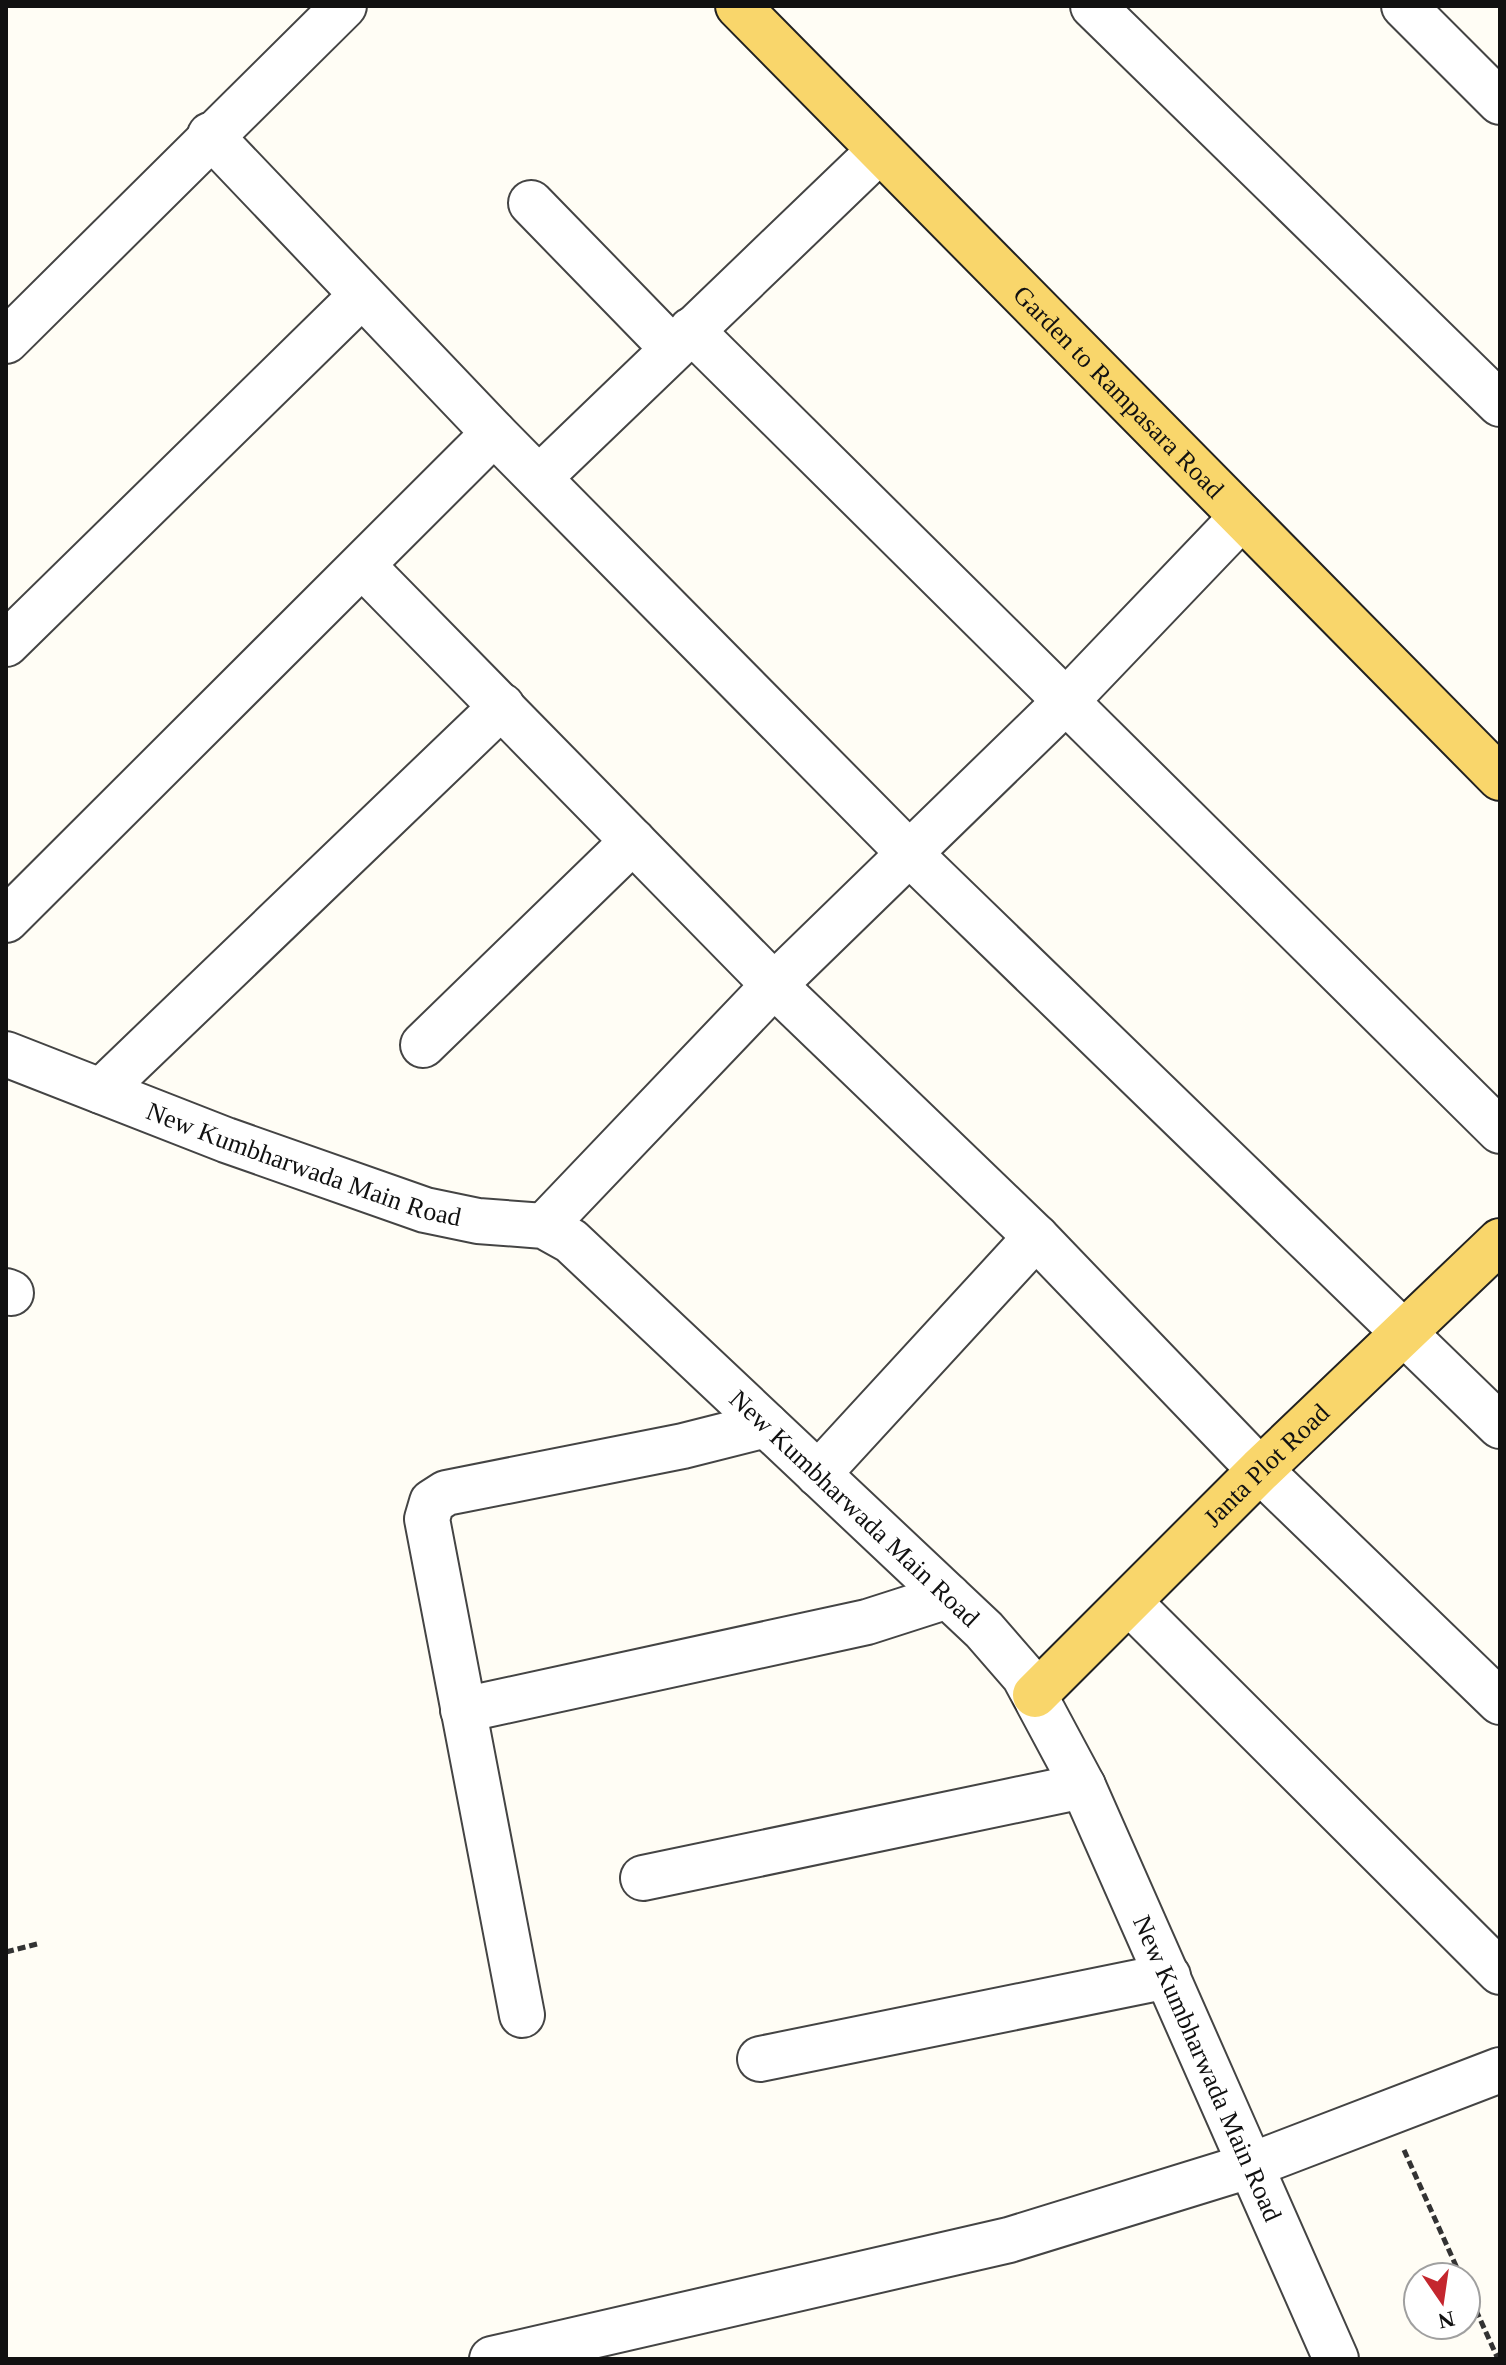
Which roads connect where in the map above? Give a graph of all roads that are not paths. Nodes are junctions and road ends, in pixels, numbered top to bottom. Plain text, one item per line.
1 (344, 6) edge
2 (738, 6) edge
3 (1093, 6) edge
4 (1404, 6) edge
5 (1500, 102) edge
6 (210, 135) junction
7 (878, 152) junction
8 (531, 203) dead end
9 (361, 296) junction
10 (682, 339) junction
11 (6, 341) edge
12 (1500, 404) edge
13 (494, 433) junction
14 (540, 477) junction
15 (1242, 517) junction
16 (364, 567) junction
17 (6, 644) edge
18 (1067, 700) junction
19 (502, 706) junction
20 (1500, 778) edge
21 (633, 841) junction
22 (910, 854) junction
23 (6, 920) edge
24 (774, 985) junction
25 (423, 1045) dead end
26 (6, 1054) edge
27 (101, 1091) junction
28 (1500, 1131) edge
29 (544, 1226) junction
30 (1036, 1237) junction
31 (1500, 1241) edge
32 (1406, 1332) junction
33 (766, 1425) junction
34 (1500, 1426) edge
35 (1260, 1470) junction
36 (818, 1474) junction
37 (948, 1596) junction
38 (1130, 1603) junction
39 (1035, 1695) junction
40 (1500, 1702) edge
41 (463, 1710) junction
42 (1083, 1786) junction
43 (643, 1878) dead end
44 (1500, 1972) edge
45 (1168, 1976) junction
46 (522, 2015) dead end
47 (760, 2059) dead end
48 (1500, 2070) edge
49 (1252, 2165) junction
50 (492, 2359) edge
51 (1336, 2359) edge

1 - 6 street
2 - 7 main road, Garden to Rampasara Road
3 - 12 street
4 - 5 street
6 - 9 street
6 - 11 street
7 - 10 street
7 - 15 main road, Garden to Rampasara Road
8 - 10 street
9 - 13 street
9 - 17 street
10 - 14 street
10 - 18 street
13 - 14 street
13 - 16 street
14 - 22 street
15 - 18 street
15 - 20 main road, Garden to Rampasara Road
16 - 19 street
16 - 23 street
18 - 22 street
18 - 28 street
19 - 21 street
19 - 27 street
21 - 24 street
21 - 25 street
22 - 24 street
22 - 32 street
24 - 29 street
24 - 30 street
26 - 27 street, New Kumbharwada Main Road
27 - 29 street, New Kumbharwada Main Road
29 - 33 street, New Kumbharwada Main Road
30 - 35 street
30 - 36 street
31 - 32 main road, Janta Plot Road
32 - 34 street
32 - 35 main road, Janta Plot Road
33 - 36 street, New Kumbharwada Main Road
33 - 41 street
35 - 38 main road, Janta Plot Road
35 - 40 street
36 - 37 street, New Kumbharwada Main Road
37 - 39 street, New Kumbharwada Main Road
37 - 41 street
38 - 39 main road, Janta Plot Road
38 - 44 street
39 - 42 street, New Kumbharwada Main Road
41 - 46 street
42 - 43 street
42 - 45 street, New Kumbharwada Main Road
45 - 47 street
45 - 49 street, New Kumbharwada Main Road
48 - 49 street
49 - 50 street
49 - 51 street, New Kumbharwada Main Road

